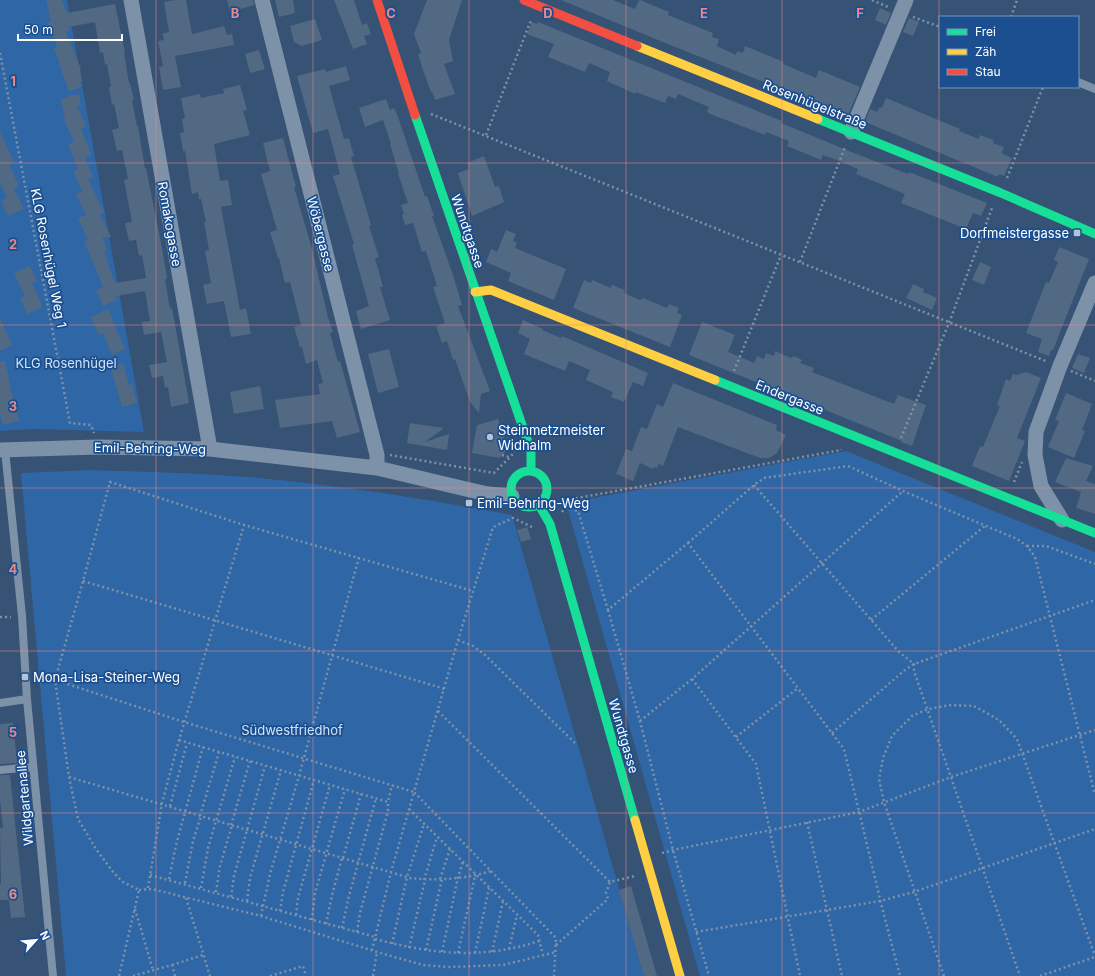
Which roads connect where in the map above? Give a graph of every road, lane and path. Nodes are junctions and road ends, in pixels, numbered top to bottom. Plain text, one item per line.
1 (131, 0) edge
2 (262, 0) edge
3 (378, 0) edge
4 (524, 0) edge
5 (906, 0) edge
6 (1017, 0) edge
7 (537, 5) junction
8 (1011, 16) edge
9 (0, 53) edge
10 (1079, 82) edge
11 (1042, 88) edge
12 (1095, 89) edge
13 (411, 105) junction
14 (851, 132) junction
15 (486, 135) junction
16 (1000, 193) junction
17 (1095, 234) edge
18 (781, 255) junction
19 (800, 262) junction
20 (1095, 283) edge
21 (475, 292) junction
22 (949, 323) junction
23 (1060, 366) junction
24 (1095, 381) edge
25 (728, 386) junction
26 (847, 433) junction
27 (98, 447) junction
28 (210, 449) junction
29 (3, 450) edge
30 (531, 451) junction
31 (895, 453) junction
32 (502, 455) dead end
33 (1035, 455) junction
34 (510, 457) junction
35 (377, 462) junction
36 (531, 471) junction
37 (754, 485) junction
38 (903, 491) junction
39 (512, 496) junction
40 (1008, 498) junction
41 (561, 501) dead end
42 (539, 505) junction
43 (561, 514) dead end
44 (1062, 520) junction
45 (550, 524) junction
46 (244, 525) junction
47 (986, 525) junction
48 (1095, 533) edge
49 (688, 543) junction
50 (1027, 546) junction
51 (359, 558) junction
52 (822, 563) junction
53 (1095, 564) edge
54 (83, 581) junction
55 (473, 591) junction
56 (1095, 600) edge
57 (608, 610) junction
58 (1051, 616) junction
59 (215, 620) junction
60 (871, 620) junction
61 (751, 627) junction
62 (458, 640) junction
63 (332, 655) junction
64 (914, 664) junction
65 (54, 680) junction
66 (692, 680) junction
67 (39, 683) dead end
68 (798, 688) junction
69 (444, 689) junction
70 (27, 700) junction
71 (0, 703) edge
72 (928, 709) junction
73 (438, 711) junction
74 (640, 721) junction
75 (184, 722) junction
76 (1095, 730) edge
77 (832, 733) junction
78 (1080, 734) junction
79 (736, 737) junction
80 (179, 740) junction
81 (187, 743) junction
82 (574, 743) dead end
83 (203, 747) junction
84 (219, 752) junction
85 (1022, 754) junction
86 (234, 756) junction
87 (304, 758) junction
88 (250, 761) junction
89 (265, 766) junction
90 (33, 767) junction
91 (0, 770) edge
92 (281, 770) junction
93 (299, 776) junction
94 (69, 777) junction
95 (951, 777) junction
96 (314, 780) junction
97 (330, 785) junction
98 (392, 785) junction
99 (345, 790) junction
100 (414, 792) junction
101 (361, 794) junction
102 (1095, 795) edge
103 (376, 798) junction
104 (388, 802) junction
105 (884, 802) junction
106 (162, 803) junction
107 (170, 806) junction
108 (409, 809) junction
109 (185, 811) junction
110 (859, 812) junction
111 (201, 816) junction
112 (216, 820) junction
113 (807, 822) junction
114 (424, 824) junction
115 (232, 825) junction
116 (247, 829) junction
117 (1095, 829) edge
118 (770, 830) junction
119 (263, 834) junction
120 (437, 837) junction
121 (280, 839) junction
122 (1055, 843) junction
123 (297, 844) junction
124 (312, 849) junction
125 (450, 849) junction
126 (673, 850) junction
127 (327, 853) junction
128 (662, 853) dead end
129 (343, 858) junction
130 (358, 862) junction
131 (463, 862) junction
132 (374, 867) junction
133 (982, 868) junction
134 (491, 871) junction
135 (391, 872) junction
136 (650, 872) junction
137 (150, 874) junction
138 (476, 876) junction
139 (407, 877) junction
140 (458, 878) junction
141 (169, 879) junction
142 (441, 879) junction
143 (424, 880) junction
144 (610, 882) junction
145 (185, 884) junction
146 (489, 887) junction
147 (148, 888) junction
148 (200, 888) junction
149 (139, 890) junction
150 (216, 892) junction
151 (914, 892) junction
152 (186, 897) junction
153 (231, 897) junction
154 (247, 901) junction
155 (503, 901) junction
156 (880, 901) junction
157 (264, 906) junction
158 (135, 908) junction
159 (826, 910) junction
160 (280, 911) junction
161 (517, 914) junction
162 (296, 915) junction
163 (262, 916) junction
164 (788, 917) junction
165 (312, 920) junction
166 (326, 924) junction
167 (342, 928) junction
168 (357, 932) junction
169 (696, 932) junction
170 (375, 938) junction
171 (539, 941) junction
172 (392, 944) junction
173 (556, 946) junction
174 (409, 948) junction
175 (509, 949) junction
176 (372, 950) junction
177 (426, 950) junction
178 (377, 952) junction
179 (442, 952) junction
180 (475, 952) junction
181 (492, 952) junction
182 (556, 952) junction
183 (458, 953) junction
184 (203, 955) junction
185 (543, 955) junction
186 (1095, 957) edge
187 (172, 965) junction
188 (153, 970) junction
189 (53, 976) edge
190 (119, 976) edge
191 (133, 976) edge
192 (176, 976) edge
193 (210, 976) edge
194 (270, 976) edge
195 (306, 976) edge
196 (373, 976) edge
197 (554, 976) edge
198 (680, 976) edge
199 (709, 976) edge
200 (800, 976) edge
201 (842, 976) edge
202 (900, 976) edge
203 (944, 976) edge
204 (1020, 976) edge
205 (1040, 976) edge

1 - 28 street, Romakogasse
2 - 35 street, Wöbergasse
3 - 13 street, Wundtgasse
4 - 7 street, Rosenhügelstraße
5 - 14 street
6 - 8 path
7 - 14 street, Rosenhügelstraße
7 - 15 path
9 - 27 path, KLG Rosenhügel Weg 1
10 - 12 lane
11 - 16 path
13 - 15 path
13 - 21 street, Wundtgasse
14 - 16 street, Rosenhügelstraße
14 - 19 path
15 - 18 path
16 - 17 street, Rosenhügelstraße
16 - 22 path
18 - 19 path
18 - 25 path
19 - 22 path
20 - 23 street
21 - 25 street, Endergasse
21 - 30 street, Wundtgasse
22 - 23 path
22 - 31 path
23 - 24 path
23 - 33 street
25 - 26 street, Endergasse
26 - 31 street, Endergasse
26 - 41 path
27 - 28 street, Emil-Behring-Weg
27 - 29 street, Emil-Behring-Weg
28 - 35 street, Emil-Behring-Weg
29 - 70 lane, Wildgartenallee
30 - 34 path
30 - 36 street, Wundtgasse
31 - 40 street, Endergasse
32 - 34 path
33 - 40 path
33 - 44 street
34 - 35 path
35 - 39 street, Emil-Behring-Weg
36 - 39 street
36 - 42 street
37 - 38 path
37 - 49 path
37 - 52 path
38 - 47 path
38 - 52 path
39 - 42 street
40 - 44 street, Endergasse
42 - 45 street, Wundtgasse
43 - 57 path
44 - 48 street, Endergasse
45 - 55 path
45 - 136 street, Wundtgasse
46 - 51 path
46 - 54 path
46 - 59 path
47 - 50 path
47 - 60 path
49 - 57 path
49 - 61 path
50 - 53 path
50 - 58 path
51 - 55 path
51 - 63 path
52 - 60 path
52 - 61 path
54 - 59 path
54 - 65 path
55 - 62 path
56 - 58 path
57 - 74 path
58 - 64 path
58 - 78 path
59 - 63 path
59 - 75 path
60 - 64 path
61 - 66 path
61 - 68 path
62 - 69 path
62 - 82 path
63 - 69 path
63 - 87 path
64 - 72 path
64 - 77 path
65 - 67 path
65 - 75 path
65 - 94 path
66 - 74 path
66 - 79 path
68 - 77 path
68 - 79 path
69 - 73 path
70 - 71 lane
70 - 90 lane, Wildgartenallee
72 - 85 path
72 - 95 path
72 - 105 path
73 - 100 path
73 - 144 path
74 - 126 path
75 - 80 path
75 - 87 path
76 - 78 path
77 - 110 path
78 - 85 path
78 - 102 path
79 - 118 path
80 - 81 path
80 - 106 path
81 - 83 path
81 - 107 path
83 - 84 path
83 - 109 path
84 - 86 path
84 - 111 path
85 - 95 path
85 - 122 path
86 - 88 path
86 - 112 path
87 - 93 path
87 - 98 path
88 - 89 path
88 - 115 path
89 - 92 path
89 - 116 path
90 - 91 lane
90 - 189 lane, Wildgartenallee
92 - 93 path
92 - 119 path
93 - 96 path
93 - 121 path
94 - 106 path
94 - 149 path
95 - 105 path
95 - 133 path
96 - 97 path
96 - 123 path
97 - 99 path
97 - 124 path
98 - 100 path
98 - 104 path
99 - 101 path
99 - 127 path
100 - 108 path
100 - 134 path
101 - 103 path
101 - 129 path
103 - 104 path
103 - 130 path
104 - 132 path
105 - 110 path
105 - 151 path
106 - 107 path
106 - 137 path
107 - 109 path
108 - 114 path
108 - 135 path
109 - 111 path
109 - 141 path
110 - 113 path
110 - 156 path
111 - 112 path
111 - 145 path
112 - 115 path
112 - 148 path
113 - 118 path
113 - 159 path
114 - 120 path
114 - 139 path
115 - 116 path
115 - 150 path
116 - 119 path
116 - 153 path
117 - 122 path
118 - 126 path
118 - 164 path
119 - 121 path
119 - 154 path
120 - 125 path
120 - 143 path
121 - 123 path
121 - 157 path
122 - 133 path
122 - 186 path
123 - 124 path
123 - 160 path
124 - 127 path
124 - 162 path
125 - 131 path
125 - 142 path
126 - 128 path
126 - 169 path
127 - 129 path
127 - 165 path
129 - 130 path
129 - 166 path
130 - 132 path
130 - 167 path
131 - 138 path
131 - 140 path
132 - 135 path
132 - 168 path
133 - 151 path
133 - 204 path
134 - 138 path
134 - 173 path
135 - 139 path
135 - 170 path
136 - 144 path
136 - 198 street, Wundtgasse
137 - 141 path
137 - 147 path
138 - 140 path
138 - 146 path
138 - 183 path
139 - 143 path
139 - 172 path
140 - 142 path
140 - 179 path
141 - 145 path
142 - 143 path
142 - 177 path
143 - 174 path
144 - 173 path
145 - 148 path
146 - 155 path
146 - 180 path
147 - 149 path
147 - 152 path
148 - 150 path
149 - 158 path
150 - 153 path
151 - 156 path
151 - 203 path
152 - 163 path
152 - 184 path
153 - 154 path
154 - 157 path
155 - 161 path
155 - 181 path
156 - 159 path
156 - 202 path
157 - 160 path
157 - 163 path
158 - 188 path
158 - 190 path
159 - 164 path
159 - 201 path
160 - 162 path
161 - 171 path
161 - 175 path
162 - 165 path
163 - 176 path
164 - 169 path
164 - 200 path
165 - 166 path
166 - 167 path
167 - 168 path
168 - 170 path
169 - 199 path
170 - 172 path
170 - 176 path
171 - 175 path
171 - 185 path
172 - 174 path
173 - 182 path
174 - 177 path
175 - 181 path
176 - 178 path
177 - 179 path
178 - 185 path
178 - 196 path
179 - 183 path
180 - 181 path
180 - 183 path
182 - 185 path
182 - 197 path
184 - 187 path
184 - 193 path
186 - 205 path
187 - 188 path
187 - 192 path
188 - 191 path
194 - 195 path

